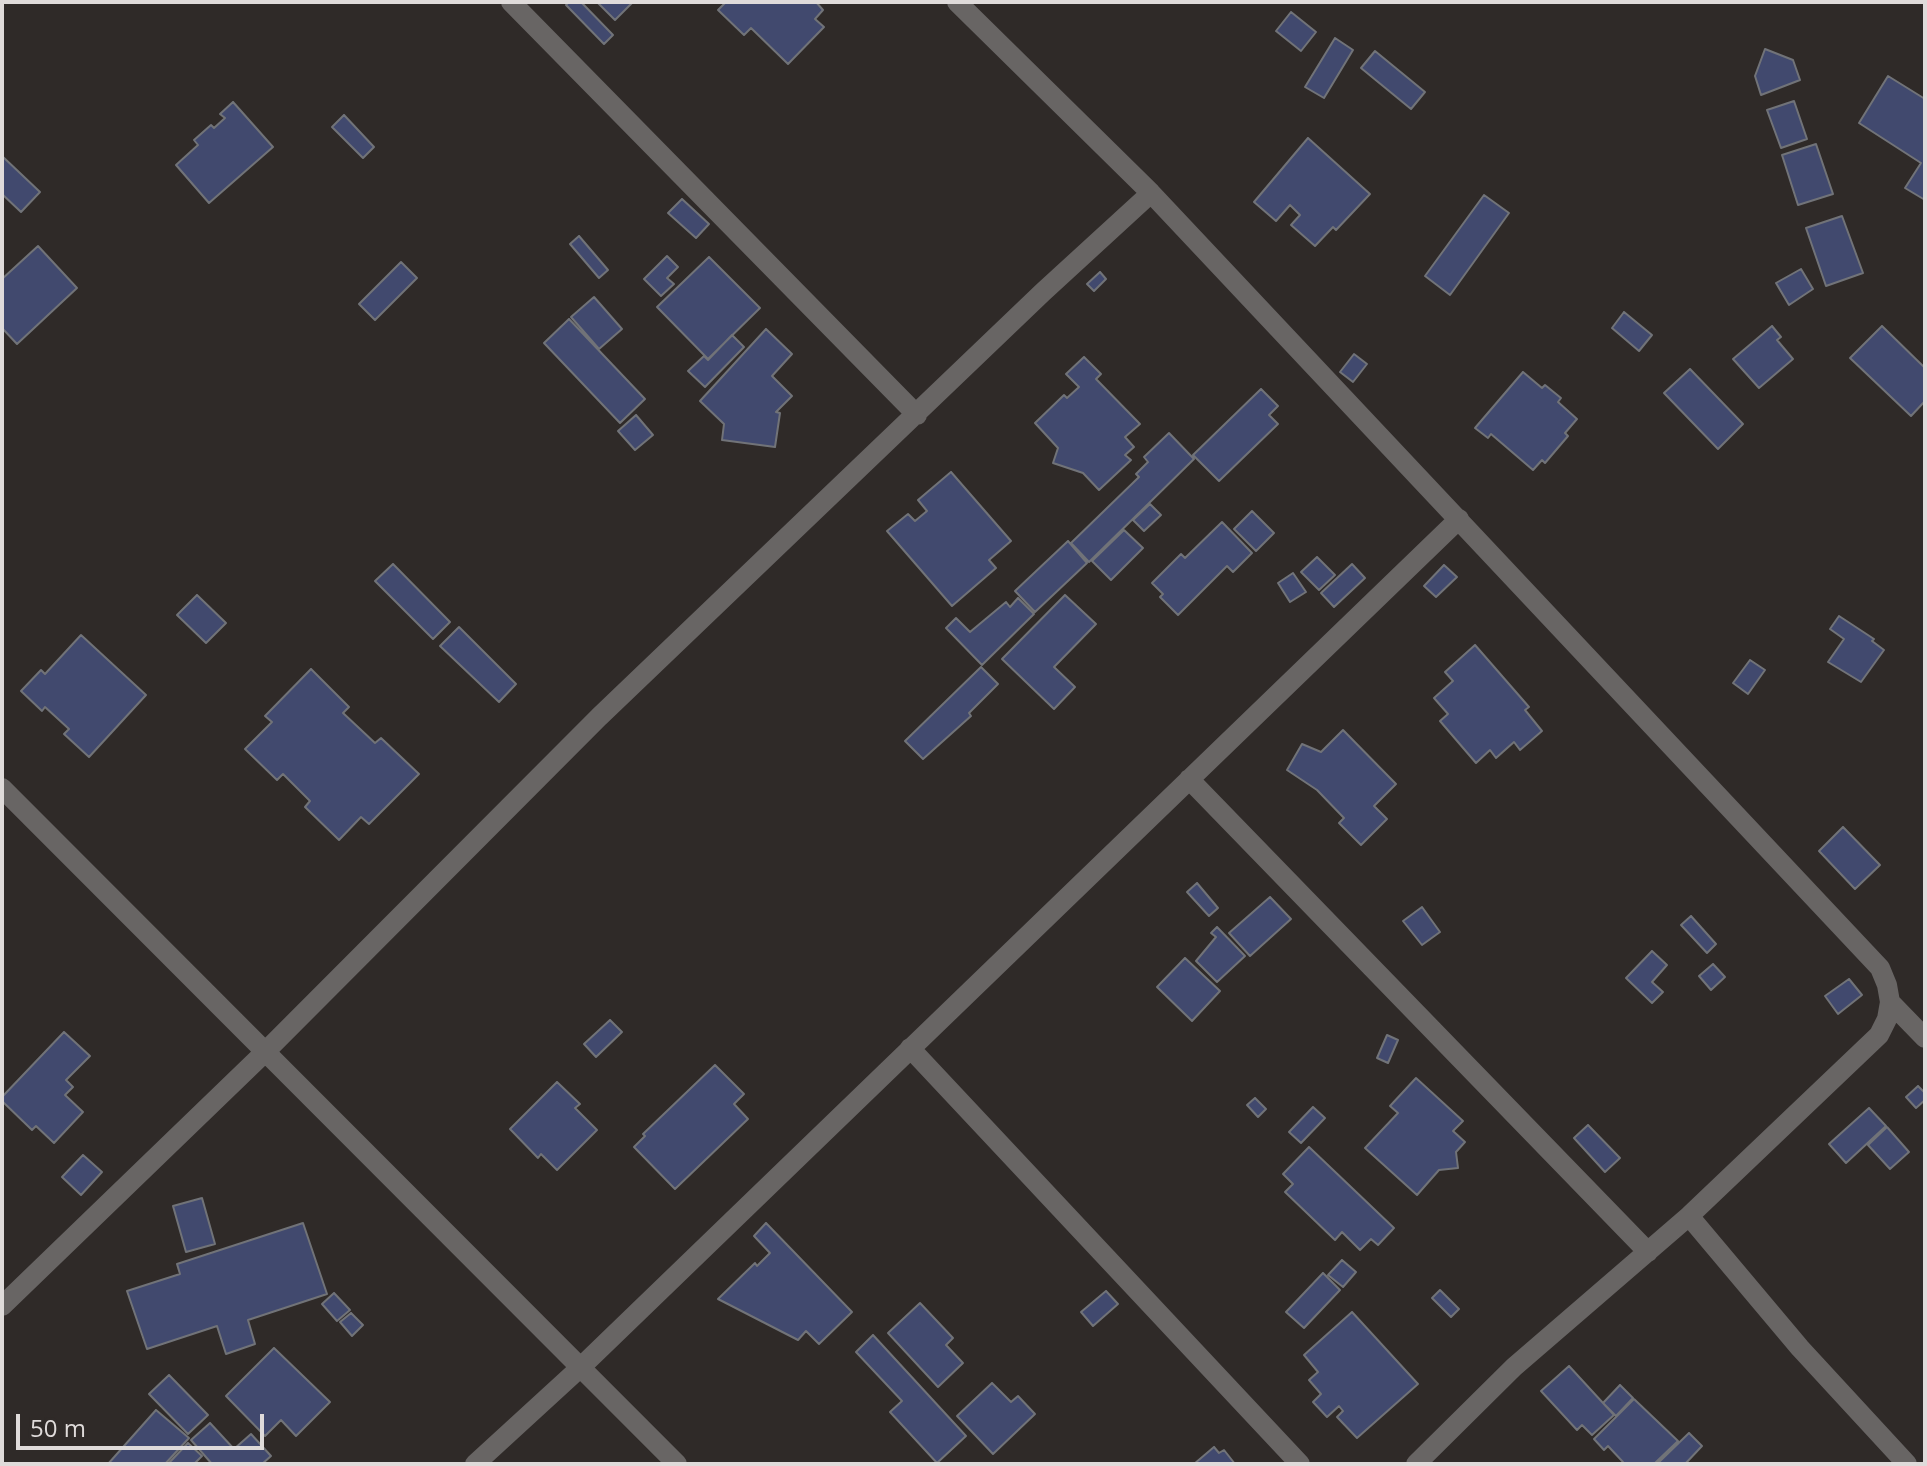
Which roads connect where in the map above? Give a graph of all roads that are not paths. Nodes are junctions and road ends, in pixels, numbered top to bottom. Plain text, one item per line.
1 (511, 2) edge
2 (518, 2) edge
3 (957, 2) edge
4 (1151, 193) junction
5 (921, 412) junction
6 (1459, 519) junction
7 (1189, 779) junction
8 (2, 788) edge
9 (1890, 1002) junction
10 (1925, 1038) edge
11 (910, 1048) junction
12 (264, 1053) junction
13 (1689, 1216) junction
14 (1648, 1252) junction
15 (2, 1306) edge
16 (582, 1366) junction
17 (475, 1464) edge
18 (677, 1464) edge
19 (1300, 1464) edge
20 (1416, 1464) edge
21 (1907, 1464) edge

1 - 5 street
2 - 5 street
3 - 4 street
4 - 5 street
4 - 6 street
5 - 12 street
6 - 7 street
6 - 9 street
7 - 11 street
7 - 14 street
8 - 12 street
9 - 10 street
9 - 13 street
11 - 16 street
11 - 19 street
12 - 15 street
12 - 16 street
13 - 14 street
13 - 21 street
14 - 20 street
16 - 17 street
16 - 18 street

